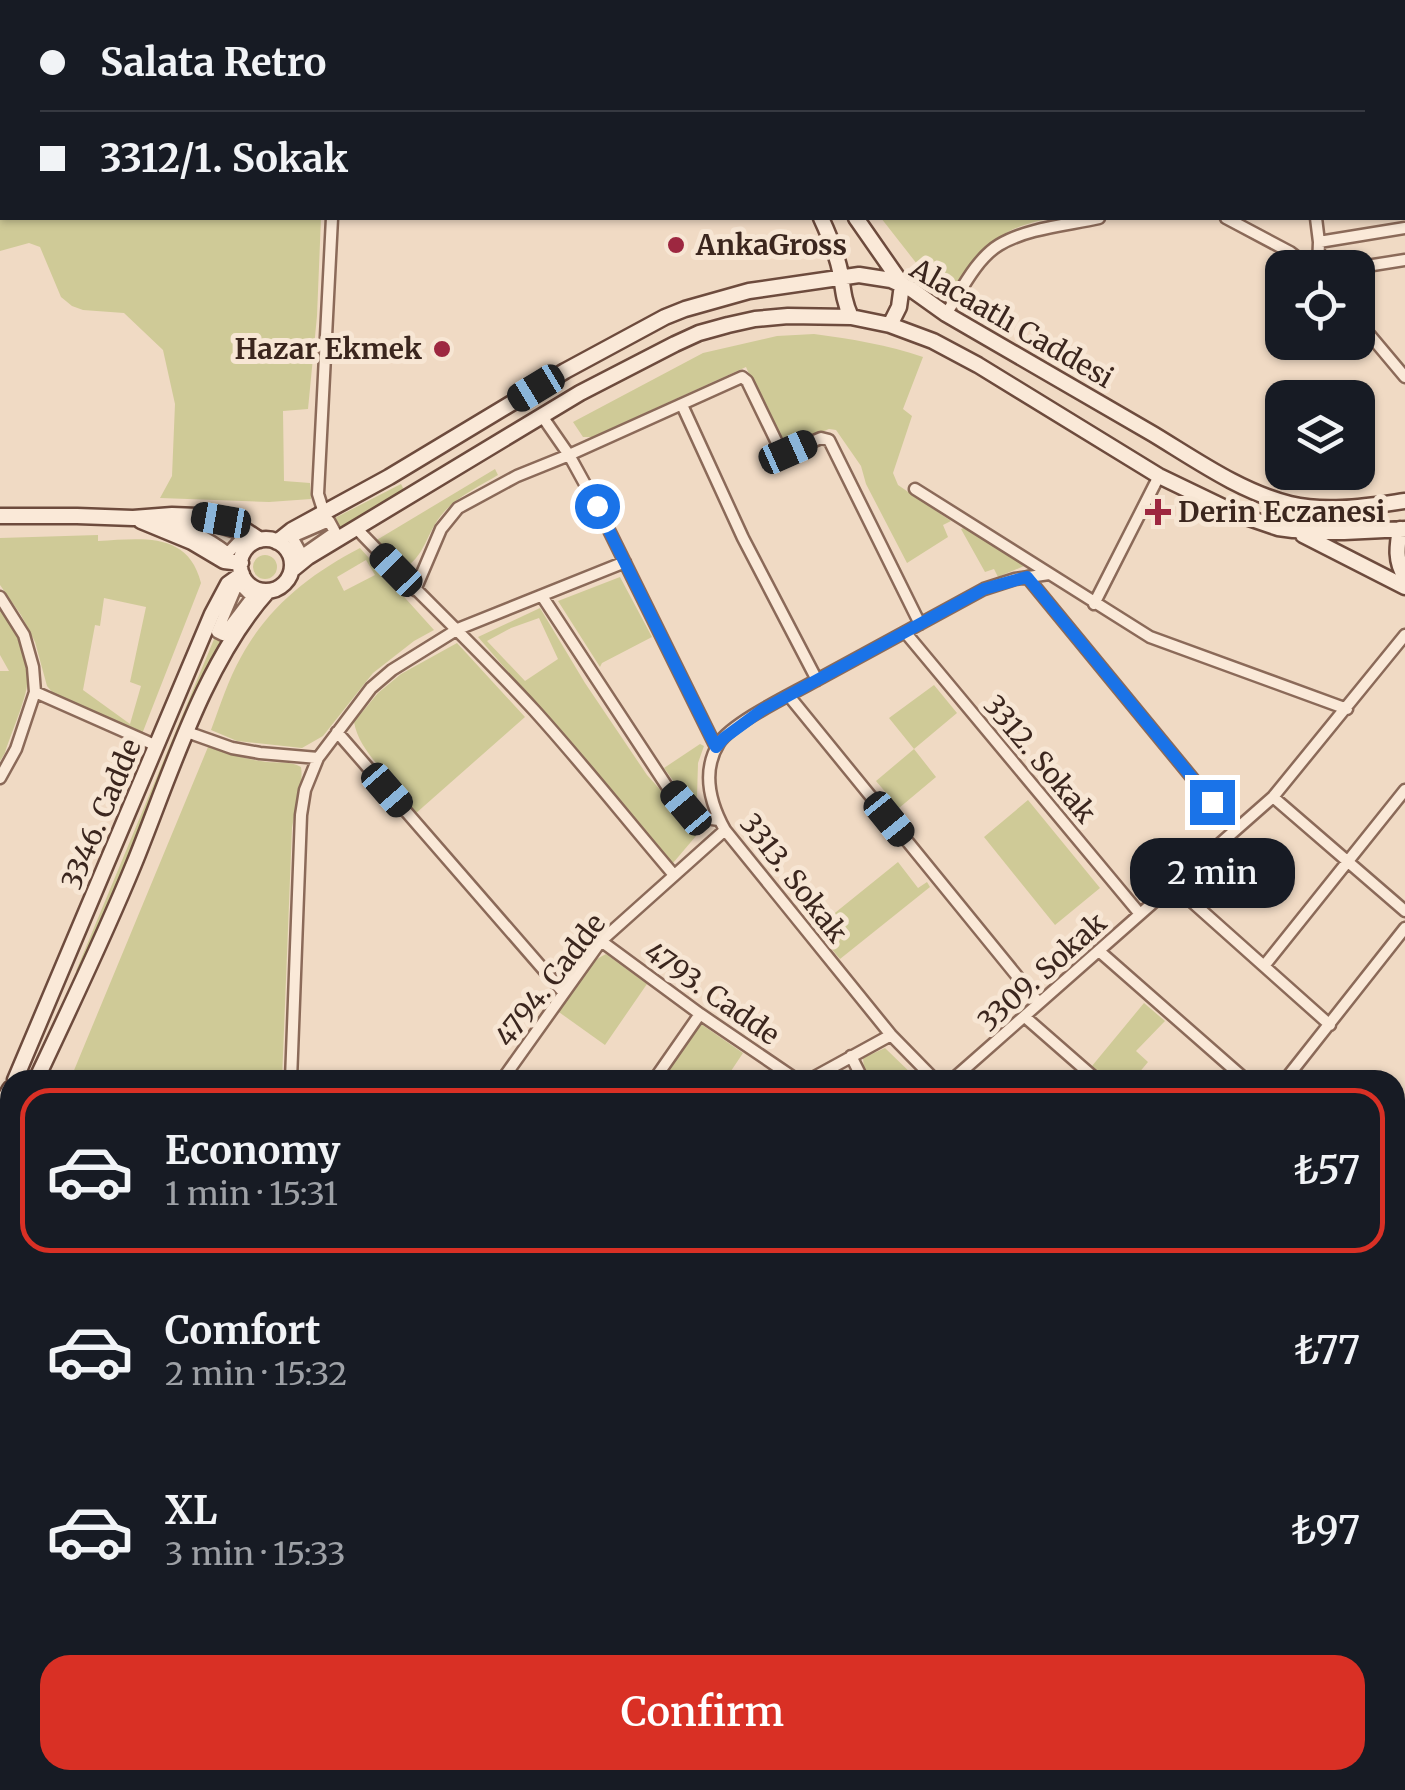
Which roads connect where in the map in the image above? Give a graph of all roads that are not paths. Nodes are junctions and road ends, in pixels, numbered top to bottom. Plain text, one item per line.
1 (332, 220) edge
2 (822, 220) edge
3 (857, 220) edge
4 (1090, 220) edge
5 (1230, 220) edge
6 (1316, 220) edge
7 (1405, 228) edge
8 (1319, 242) junction
9 (1286, 250) edge
10 (1317, 250) edge
11 (1405, 260) edge
12 (1375, 265) edge
13 (841, 276) junction
14 (902, 285) junction
15 (946, 314) junction
16 (851, 317) junction
17 (890, 325) junction
18 (1375, 341) edge
19 (1405, 377) edge
20 (682, 404) junction
21 (542, 416) junction
22 (569, 455) junction
23 (1159, 476) junction
24 (915, 489) dead end
25 (1405, 501) edge
26 (324, 513) junction
27 (0, 516) edge
28 (133, 518) junction
29 (356, 528) junction
30 (1403, 529) edge
31 (1293, 530) junction
32 (252, 538) junction
33 (284, 540) junction
34 (625, 562) junction
35 (292, 570) junction
36 (241, 574) junction
37 (1049, 574) junction
38 (1027, 577) junction
39 (1405, 577) edge
40 (1405, 588) edge
41 (415, 590) junction
42 (268, 591) junction
43 (0, 596) edge
44 (542, 596) junction
45 (1094, 604) junction
46 (920, 624) junction
47 (458, 628) junction
48 (905, 632) junction
49 (1405, 634) edge
50 (817, 680) junction
51 (35, 692) junction
52 (789, 696) junction
53 (1347, 709) junction
54 (187, 732) junction
55 (336, 732) junction
56 (157, 746) junction
57 (716, 747) junction
58 (318, 758) junction
59 (0, 778) edge
60 (1405, 790) edge
61 (1273, 797) junction
62 (722, 825) junction
63 (1235, 830) junction
64 (1348, 862) junction
65 (674, 875) junction
66 (1172, 884) junction
67 (1405, 911) edge
68 (1140, 914) junction
69 (1405, 928) edge
70 (602, 941) junction
71 (1098, 951) junction
72 (1264, 966) junction
73 (563, 992) junction
74 (1040, 1003) junction
75 (700, 1014) junction
76 (1025, 1017) junction
77 (1330, 1025) junction
78 (890, 1035) junction
79 (851, 1056) junction
80 (19, 1070) edge
81 (41, 1070) edge
82 (293, 1070) edge
83 (509, 1070) edge
84 (661, 1070) edge
85 (782, 1070) edge
86 (826, 1070) edge
87 (858, 1070) edge
88 (925, 1070) edge
89 (964, 1070) edge
90 (1086, 1070) edge
91 (1235, 1070) edge
92 (1293, 1070) edge

1 - 26 street
2 - 13 main road
3 - 14 main road
4 - 15 street
5 - 9 street
6 - 8 street
7 - 8 street
8 - 10 street
11 - 12 street
13 - 14 main road, Alacaatlı Caddesi
13 - 16 main road
13 - 26 main road, Alacaatlı Caddesi
14 - 15 main road, Alacaatlı Caddesi
14 - 17 main road
15 - 25 main road, Alacaatlı Caddesi
16 - 17 main road, Alacaatlı Caddesi
16 - 21 main road, Alacaatlı Caddesi
17 - 23 main road, Alacaatlı Caddesi
18 - 19 street
20 - 22 street
20 - 46 street
20 - 50 street
21 - 22 street
21 - 29 main road, Alacaatlı Caddesi
22 - 34 street
22 - 41 street
23 - 31 main road, Alacaatlı Caddesi
23 - 45 street
24 - 37 street
26 - 33 main road, Alacaatlı Caddesi
27 - 28 main road
28 - 32 main road
28 - 36 main road
29 - 35 main road, Alacaatlı Caddesi
29 - 41 street
30 - 31 main road, Alacaatlı Caddesi
30 - 39 main road
31 - 40 main road
32 - 32 street
32 - 33 main road
32 - 36 main road
33 - 35 main road
34 - 44 street
34 - 57 street
35 - 42 main road
36 - 36 street
36 - 42 main road
36 - 56 main road, 3346. Cadde
37 - 38 street
37 - 45 street
38 - 46 street
38 - 63 street
41 - 47 street
42 - 54 main road, 3346. Cadde
43 - 51 street
44 - 47 street
44 - 62 street
45 - 53 street
46 - 48 street
47 - 55 street
47 - 65 street
48 - 50 street
48 - 68 street, 3312. Sokak
49 - 53 street, 3309. Sokak
50 - 52 street
51 - 56 street
51 - 59 street
52 - 57 street
52 - 74 street
53 - 61 street, 3309. Sokak
54 - 58 street
54 - 81 main road, 3346. Cadde
55 - 58 street
55 - 73 street
56 - 80 main road, 3346. Cadde
57 - 62 street, 3313. Sokak
58 - 82 street
60 - 64 street
61 - 63 street, 3309. Sokak
61 - 64 street
62 - 65 street, 4794. Cadde
62 - 78 street, 3313. Sokak
63 - 66 street, 3309. Sokak
64 - 67 street
64 - 72 street
65 - 70 street, 4794. Cadde
66 - 68 street, 3309. Sokak
66 - 72 street
68 - 71 street, 3309. Sokak
69 - 77 street
70 - 73 street, 4794. Cadde
70 - 75 street, 4793. Cadde
71 - 74 street, 3309. Sokak
71 - 91 street
72 - 77 street
73 - 83 street, 4794. Cadde
74 - 76 street, 3309. Sokak
75 - 84 street
75 - 85 street, 4793. Cadde
76 - 89 street, 3309. Sokak
76 - 90 street
77 - 92 street
78 - 79 street
78 - 88 street, 3313. Sokak
79 - 86 street
79 - 87 street

